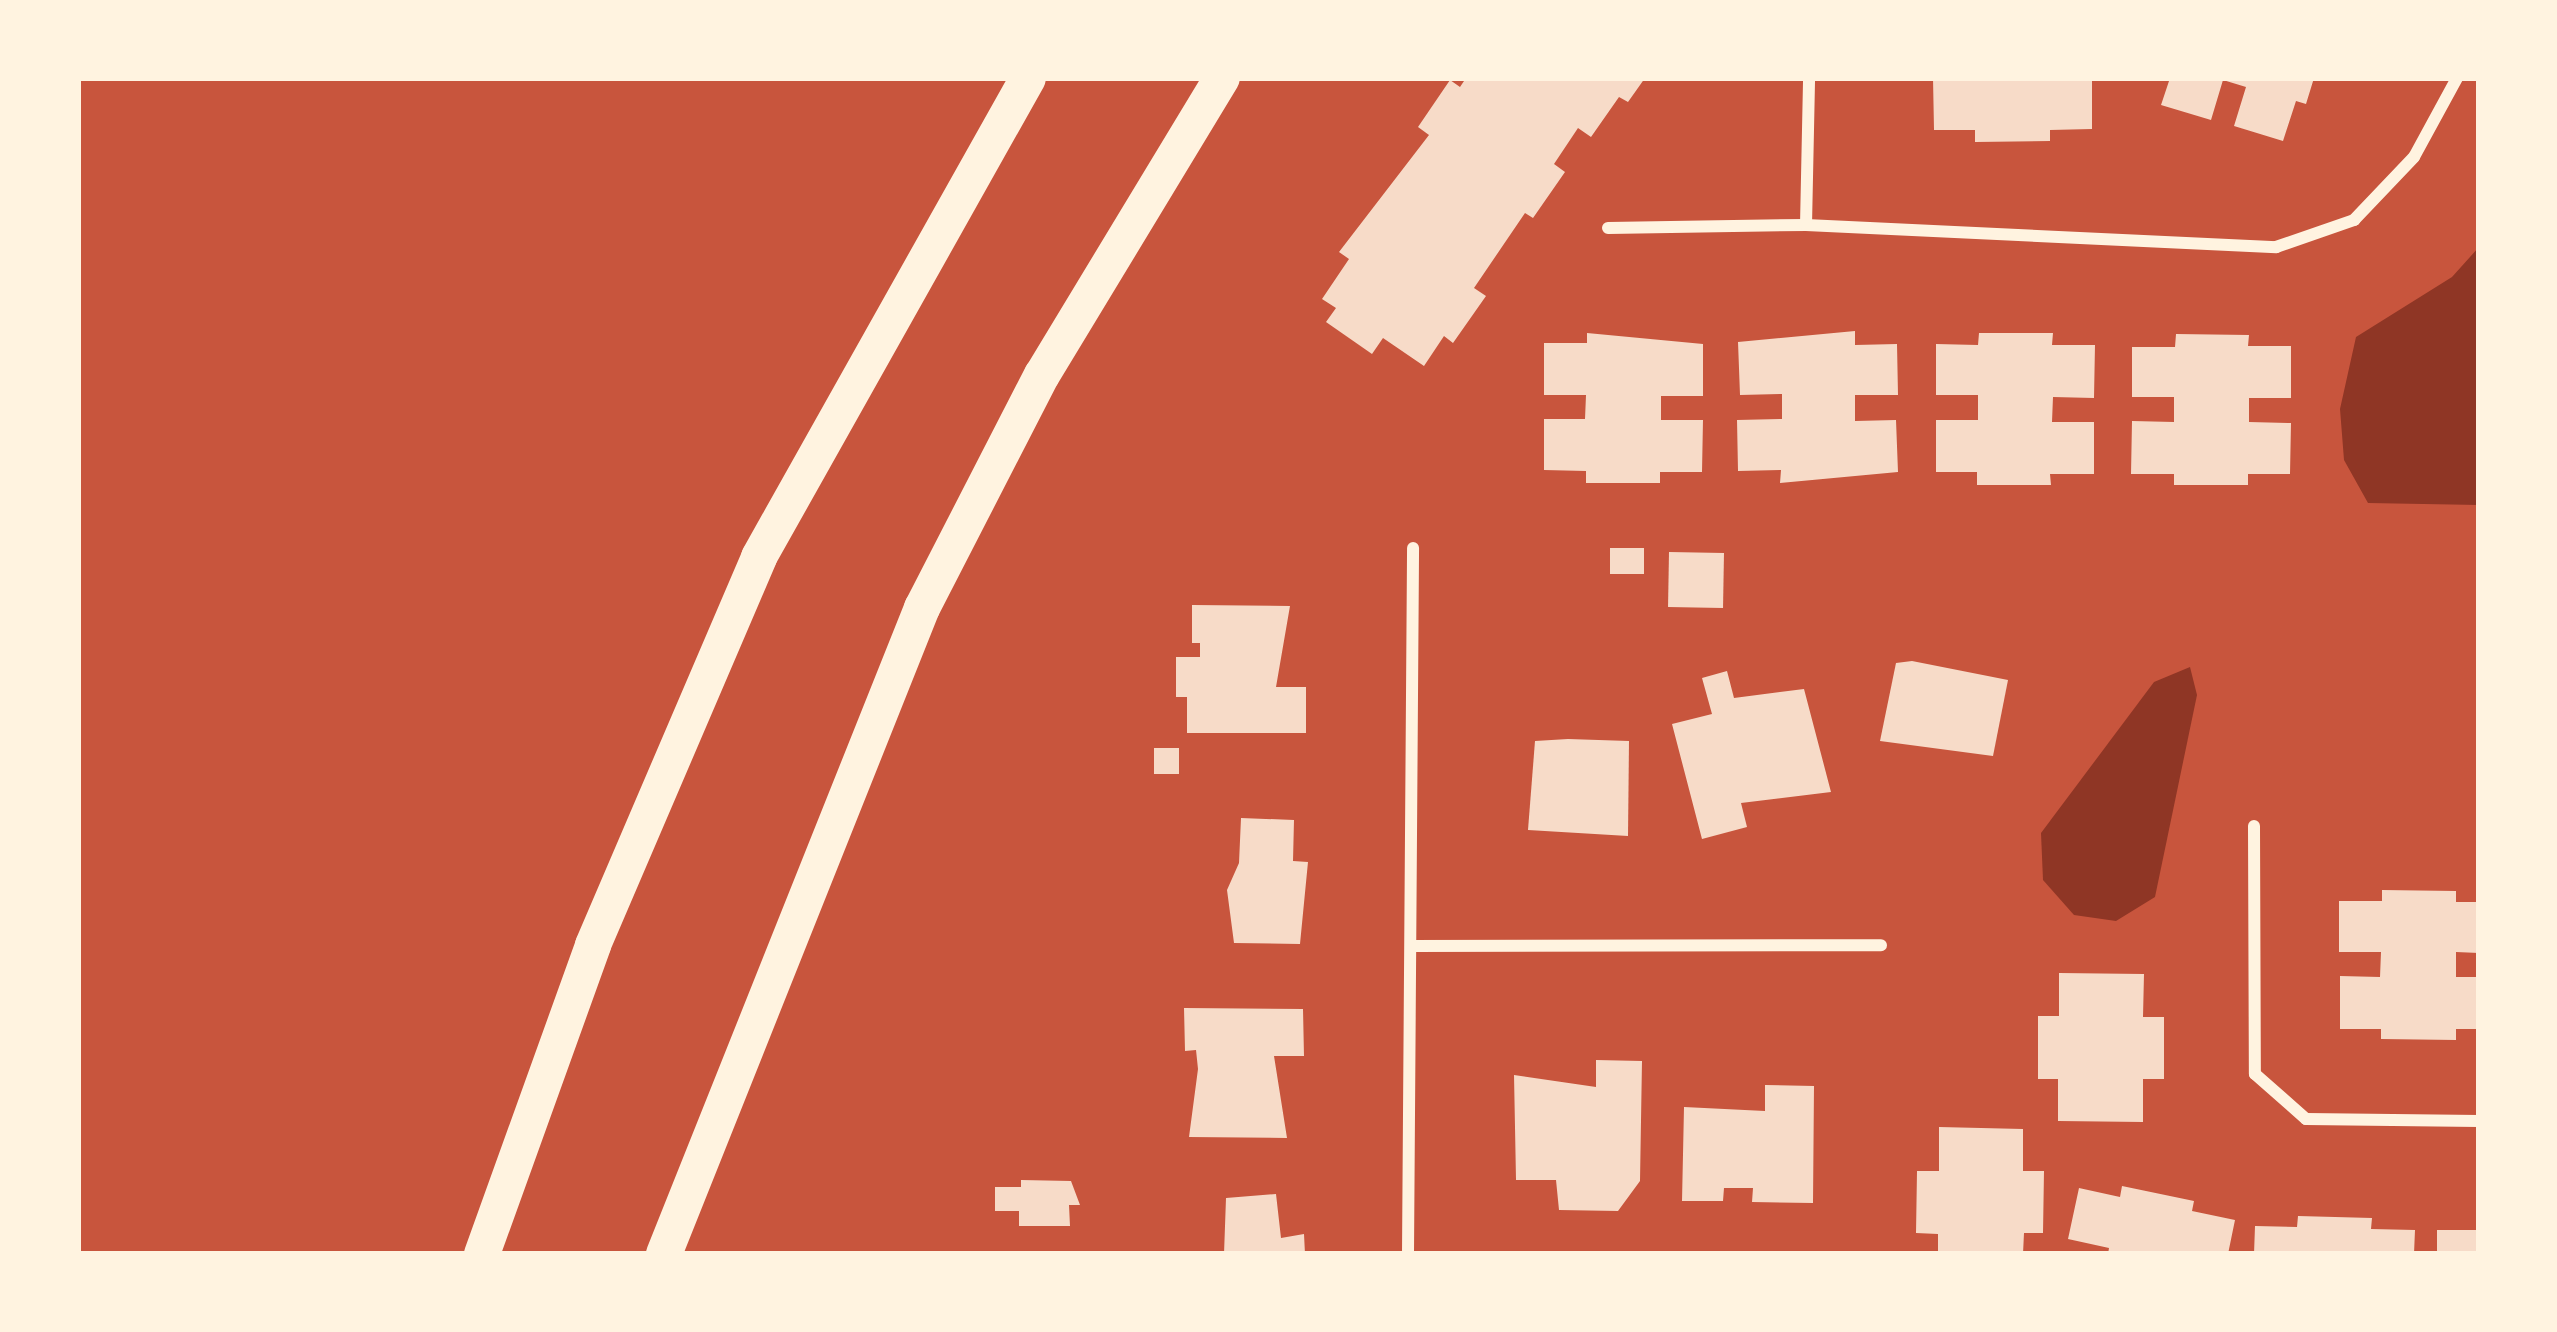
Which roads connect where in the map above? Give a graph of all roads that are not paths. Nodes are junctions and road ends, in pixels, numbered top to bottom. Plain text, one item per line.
1 (1028, 78) edge
2 (1222, 78) edge
3 (1809, 78) edge
4 (2457, 78) edge
5 (1806, 226) junction
6 (1608, 228) dead end
7 (1413, 548) dead end
8 (2254, 826) dead end
9 (1881, 945) dead end
10 (1412, 946) junction
11 (2479, 1120) edge
12 (482, 1254) edge
13 (664, 1254) edge
14 (1408, 1254) edge

1 - 12 highway
2 - 13 highway
3 - 5 street
4 - 5 street
5 - 6 street
7 - 10 street
8 - 11 street
9 - 10 street
10 - 14 street

